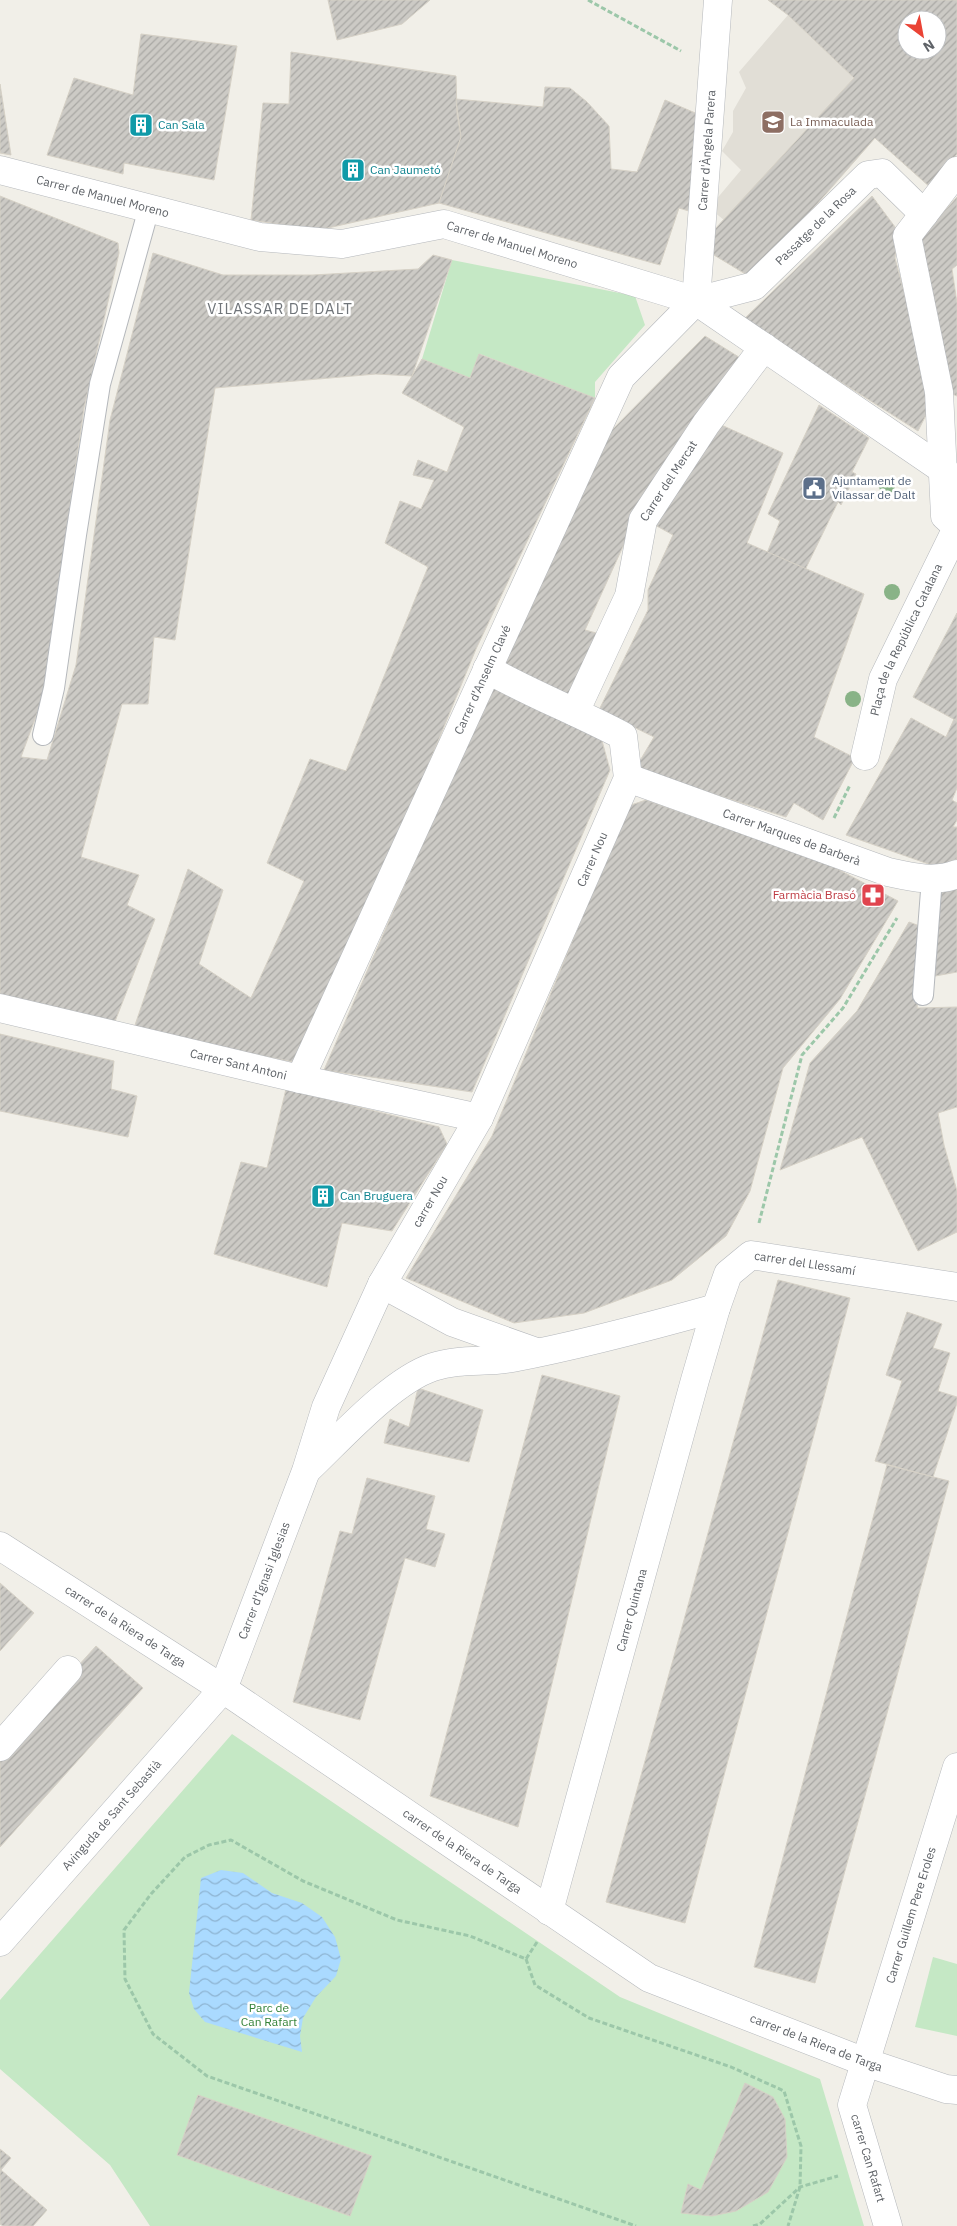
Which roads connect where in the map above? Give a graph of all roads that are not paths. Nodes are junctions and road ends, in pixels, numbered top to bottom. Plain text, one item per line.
1 (720, 8) edge
2 (0, 170) edge
3 (957, 171) edge
4 (149, 208) junction
5 (924, 214) junction
6 (696, 301) junction
7 (764, 348) junction
8 (944, 471) junction
9 (957, 528) edge
10 (487, 669) junction
11 (575, 712) junction
12 (43, 735) dead end
13 (865, 756) road end
14 (628, 778) junction
15 (937, 877) edge
16 (923, 995) dead end
17 (0, 1008) edge
18 (300, 1079) junction
19 (478, 1118) junction
20 (382, 1284) junction
21 (957, 1287) edge
22 (716, 1308) junction
23 (538, 1353) junction
24 (306, 1471) junction
25 (0, 1546) edge
26 (68, 1670) dead end
27 (223, 1689) junction
28 (0, 1747) edge
29 (957, 1767) edge
30 (549, 1911) junction
31 (0, 1942) edge
32 (864, 2062) junction
33 (957, 2090) edge
34 (888, 2226) edge

1 - 6 street, Carrer d'Àngela Parera
2 - 4 street, Carrer de Manuel Moreno
3 - 5 street, Plaça de la República Catalana
4 - 6 street, Carrer de Manuel Moreno
4 - 12 lane
5 - 6 street, Passatge de la Rosa
5 - 8 street, Plaça de la República Catalana
6 - 7 street, Carrer de Manuel Moreno
6 - 10 street, Carrer d'Anselm Clavé
7 - 8 street, Carrer de Manuel Moreno
7 - 11 street, Carrer del Mercat
8 - 9 street, Plaça de la República Catalana
9 - 13 street, Plaça de la República Catalana
10 - 11 street
10 - 18 street, Carrer d'Anselm Clavé
11 - 14 street
14 - 15 street, Carrer Marques de Barberà
14 - 19 street, Carrer Nou
15 - 16 lane
17 - 18 street, Carrer Sant Antoni
18 - 19 street, Carrer Sant Antoni
19 - 20 street, carrer Nou
20 - 23 street
20 - 24 street, Carrer d'Ignasi Iglesias
21 - 22 street, carrer del Llessamí
22 - 23 street
22 - 30 street, Carrer Quintana
23 - 24 street, Carrer d'Ignasi Iglesias
24 - 27 street, Carrer d'Ignasi Iglesias
25 - 27 street, carrer de la Riera de Targa
26 - 28 street
27 - 30 street, carrer de la Riera de Targa
27 - 31 street, Avinguda de Sant Sebastià
29 - 32 street, Carrer Guillem Pere Eroles
30 - 32 street, carrer de la Riera de Targa
32 - 33 street, carrer de la Riera de Targa
32 - 34 street, carrer Can Rafart

